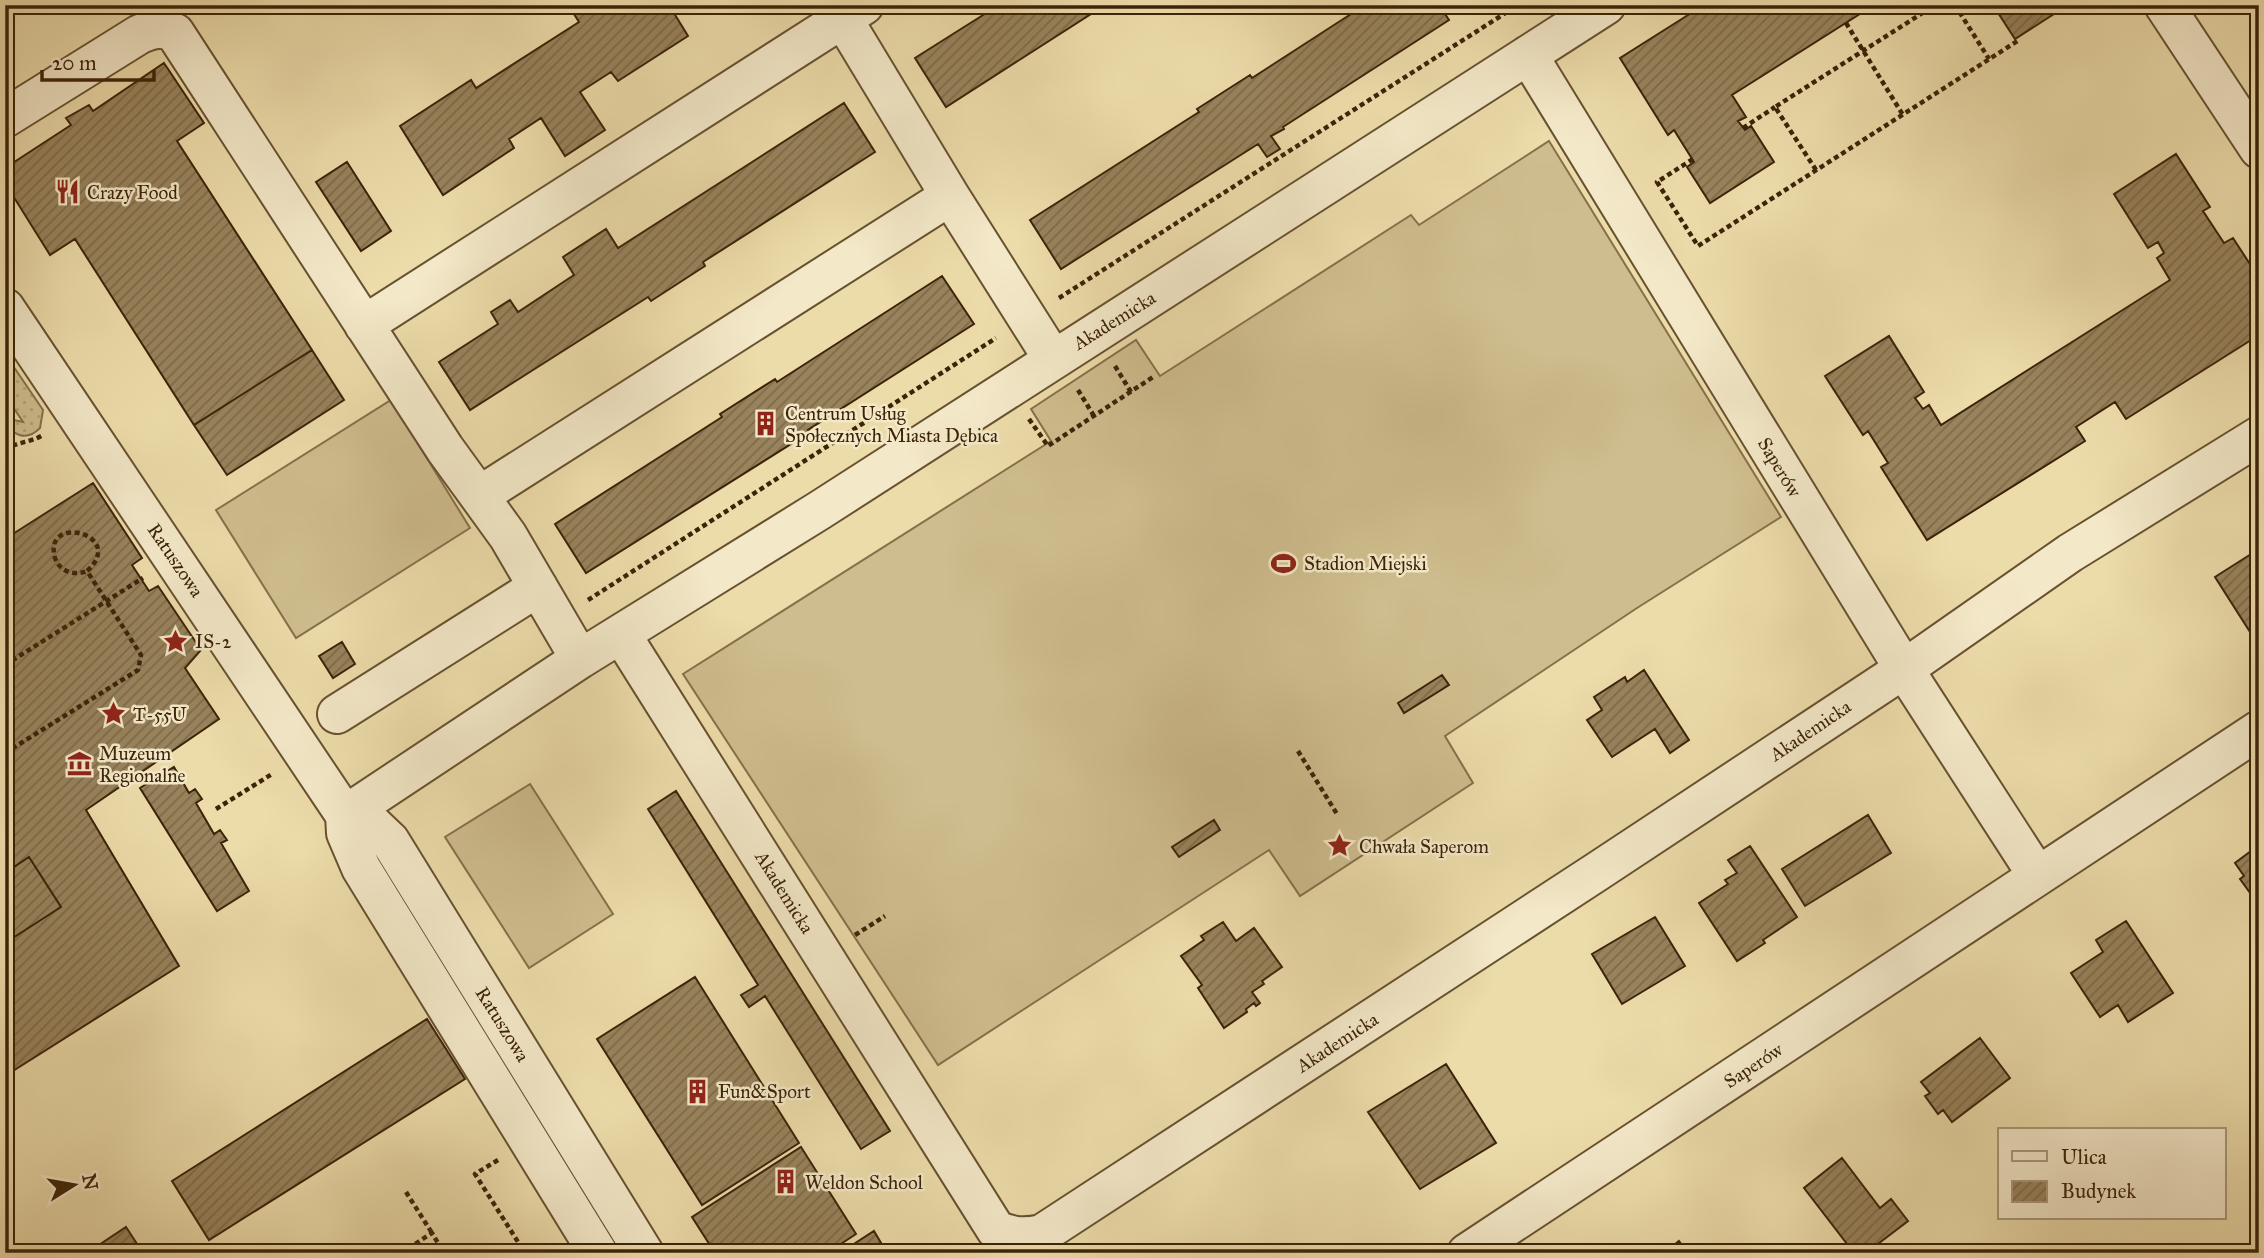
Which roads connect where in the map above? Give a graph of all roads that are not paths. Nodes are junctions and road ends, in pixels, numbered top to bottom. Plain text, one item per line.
1 (1606, 5) edge
2 (2164, 5) edge
3 (853, 12) edge
4 (1528, 55) junction
5 (5, 118) edge
6 (2259, 149) edge
7 (950, 196) junction
8 (5, 308) edge
9 (365, 325) junction
10 (1065, 373) junction
11 (2259, 436) edge
12 (479, 496) junction
13 (538, 587) junction
14 (621, 634) junction
15 (580, 659) junction
16 (1904, 669) junction
17 (337, 714) dead end
18 (2259, 730) edge
19 (345, 815) junction
20 (2037, 875) junction
21 (598, 1253) edge
22 (644, 1253) edge
23 (1468, 1253) edge

1 - 4 street, Akademicka
2 - 6 street
3 - 7 street
3 - 9 street
4 - 10 street, Akademicka
4 - 16 street, Saperów
5 - 9 street
7 - 10 street
7 - 12 street
8 - 19 street, Ratuszowa
9 - 12 street
10 - 14 street, Akademicka
11 - 16 street, Akademicka
12 - 13 street
13 - 15 street
13 - 17 street
14 - 15 street, Akademicka
14 - 16 street, Akademicka
15 - 19 street, Akademicka
16 - 20 street, Saperów
18 - 20 street, Saperów
19 - 21 street, Ratuszowa
19 - 22 street, Ratuszowa
20 - 23 street, Saperów

